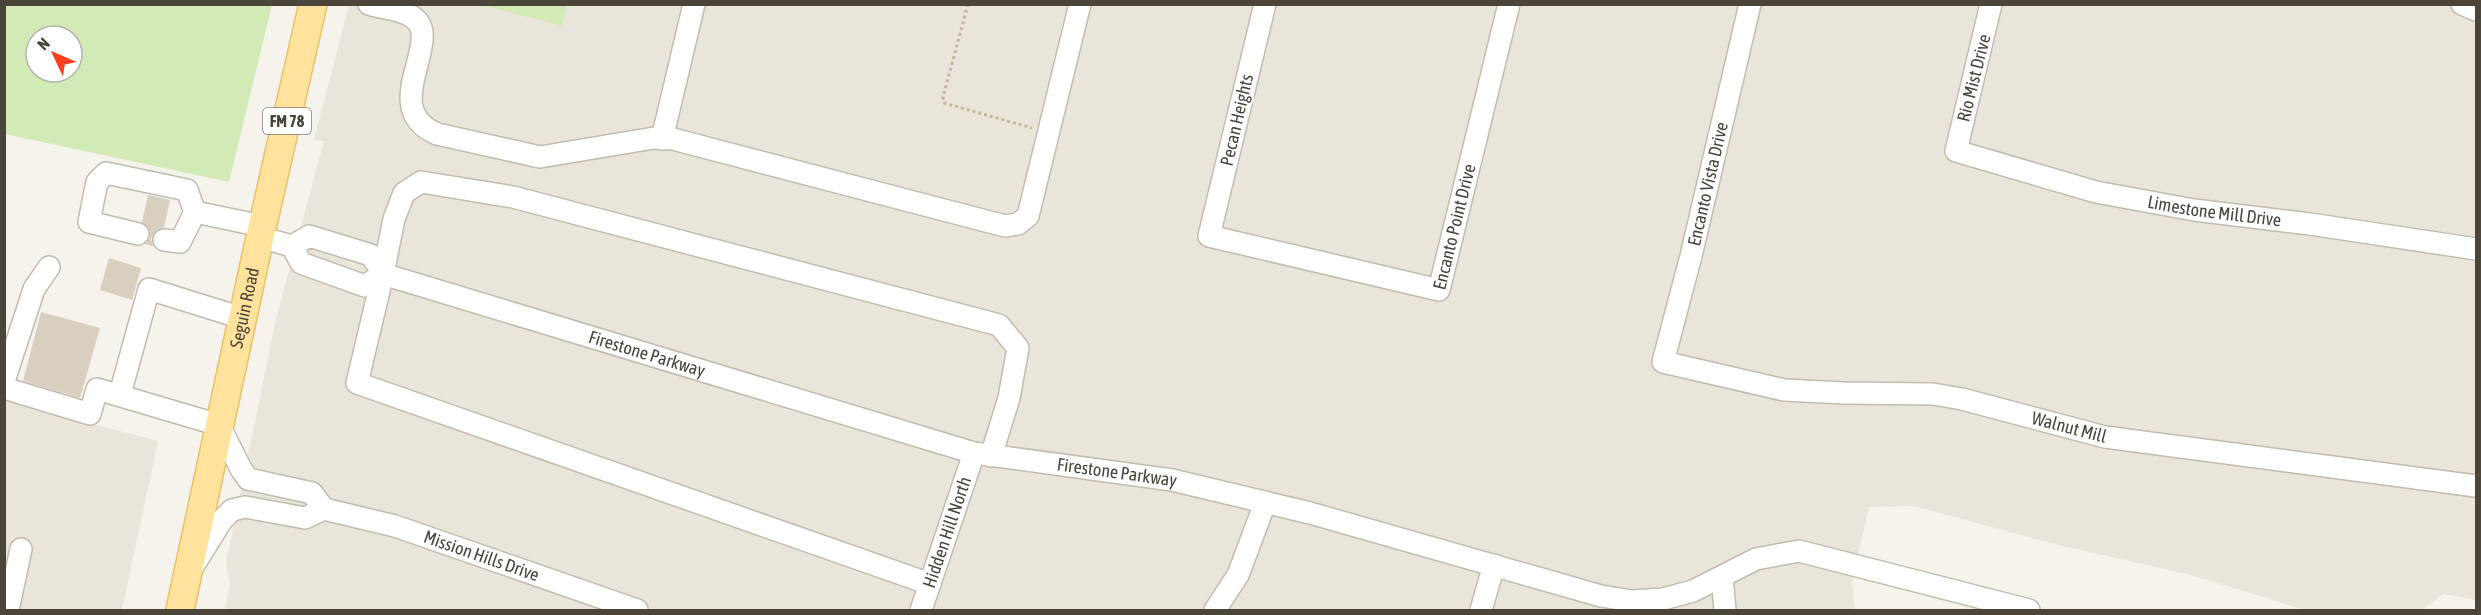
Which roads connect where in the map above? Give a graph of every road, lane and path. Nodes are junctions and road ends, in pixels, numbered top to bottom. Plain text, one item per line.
1 (313, 4) edge
2 (369, 4) edge
3 (694, 4) edge
4 (968, 4) edge
5 (1080, 4) edge
6 (1265, 4) edge
7 (1509, 4) edge
8 (1750, 4) edge
9 (1991, 4) edge
10 (2462, 4) edge
11 (2476, 10) edge
12 (1048, 132) junction
13 (662, 139) junction
14 (1956, 151) joint
15 (195, 212) junction
16 (261, 231) junction
17 (138, 234) dead end
18 (1209, 236) joint
19 (164, 240) dead end
20 (292, 246) junction
21 (2476, 249) edge
22 (50, 267) dead end
23 (383, 274) junction
24 (242, 318) junction
25 (1663, 362) joint
26 (4, 381) edge
27 (4, 388) edge
28 (120, 394) junction
29 (219, 425) junction
30 (982, 455) junction
31 (2476, 486) edge
32 (1265, 503) junction
33 (324, 509) junction
34 (21, 549) dead end
35 (1494, 566) junction
36 (187, 575) junction
37 (1722, 577) junction
38 (930, 584) junction
39 (1964, 602) edge
40 (8, 610) edge
41 (180, 610) edge
42 (637, 610) edge
43 (921, 610) edge
44 (1215, 610) edge
45 (1481, 610) edge
46 (1725, 610) edge
47 (2029, 610) edge

1 - 16 main road, Seguin Road / FM 78
2 - 13 street
3 - 13 street
4 - 12 path
5 - 12 street
6 - 18 street, Pecan Heights
7 - 18 street, Encanto Point Drive
8 - 25 street, Encanto Vista Drive
9 - 14 street, Rio Mist Drive
10 - 11 street
12 - 13 street
14 - 21 street, Limestone Mill Drive
15 - 16 street
15 - 17 street
15 - 19 street
16 - 20 street
16 - 24 main road, Seguin Road / FM 78
20 - 23 street
20 - 23 street
22 - 26 street
23 - 30 street, Firestone Parkway
23 - 30 street, Hidden Hill North
23 - 38 street
24 - 28 street
24 - 29 main road, Seguin Road / FM 78
25 - 31 street, Walnut Mill
27 - 28 street
28 - 29 street
29 - 33 street, Mission Hills Drive
29 - 36 main road, Seguin Road / FM 78
30 - 32 street, Firestone Parkway
30 - 38 street, Hidden Hill North
32 - 35 street, Firestone Parkway
32 - 44 street
33 - 36 street, Mission Hills Drive
33 - 42 street, Mission Hills Drive
34 - 40 street
35 - 37 street, Firestone Parkway
35 - 45 street
36 - 41 main road, Seguin Road / FM 78
37 - 39 street, Firestone Parkway
37 - 46 street
38 - 43 street, Hidden Hill North
39 - 47 street, Firestone Parkway

